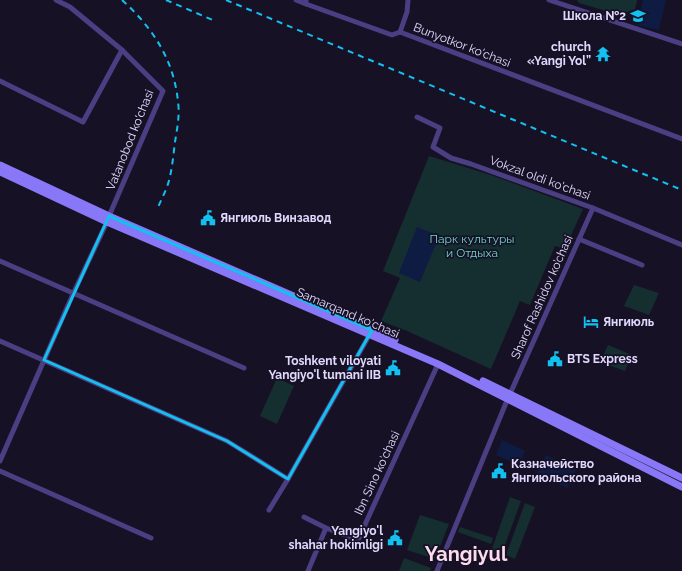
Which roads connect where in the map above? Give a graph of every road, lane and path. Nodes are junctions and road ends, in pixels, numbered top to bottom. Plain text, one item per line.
1 (56, 0) edge
2 (296, 0) edge
3 (408, 0) edge
4 (548, 0) edge
5 (306, 2) edge
6 (400, 32) junction
7 (682, 44) edge
8 (122, 50) junction
9 (0, 81) edge
10 (417, 118) dead end
11 (682, 139) edge
12 (0, 165) edge
13 (0, 172) edge
14 (593, 208) junction
15 (108, 219) junction
16 (579, 239) junction
17 (682, 245) edge
18 (0, 261) edge
19 (642, 265) dead end
20 (73, 294) junction
21 (371, 332) junction
22 (0, 341) edge
23 (44, 360) junction
24 (438, 364) junction
25 (244, 368) dead end
26 (509, 396) junction
27 (0, 461) edge
28 (0, 471) edge
29 (682, 478) edge
30 (288, 479) junction
31 (682, 487) edge
32 (269, 510) dead end
33 (304, 517) dead end
34 (326, 528) junction
35 (151, 538) dead end
36 (308, 571) edge
37 (436, 571) edge

1 - 8 street, Vatanobod ko'chasi
2 - 5 street, Bunyotkor ko'chasi
3 - 6 street
4 - 7 street
5 - 6 street, Bunyotkor ko'chasi
6 - 11 street, Bunyotkor ko'chasi
8 - 9 street
8 - 15 street, Vatanobod ko'chasi
10 - 14 street, Vokzal oldi ko'chasi
12 - 15 main road, Samarqand ko'chasi
13 - 15 main road, Samarqand ko'chasi
14 - 16 street, Sharof Rashidov ko’chasi
14 - 17 street, Vokzal oldi ko'chasi
15 - 20 street, Vatanobod ko'chasi
15 - 21 main road, Samarqand ko'chasi
16 - 19 street
16 - 26 street, Sharof Rashidov ko’chasi
18 - 20 street
20 - 23 street, Vatanobod ko'chasi
20 - 25 street
21 - 24 main road, Samarqand ko'chasi
21 - 26 main road, Samarqand ko'chasi
21 - 30 street
22 - 23 street
23 - 27 street, Vatanobod ko'chasi
23 - 30 street
24 - 26 main road, Samarqand ko'chasi
24 - 34 street, Ibn Sino ko'chasi
26 - 29 main road, Samarqand ko'chasi
26 - 31 main road, Samarqand ko'chasi
26 - 37 street, Sharof Rashidov ko’chasi
28 - 35 street
30 - 32 street
33 - 34 street
34 - 36 street

